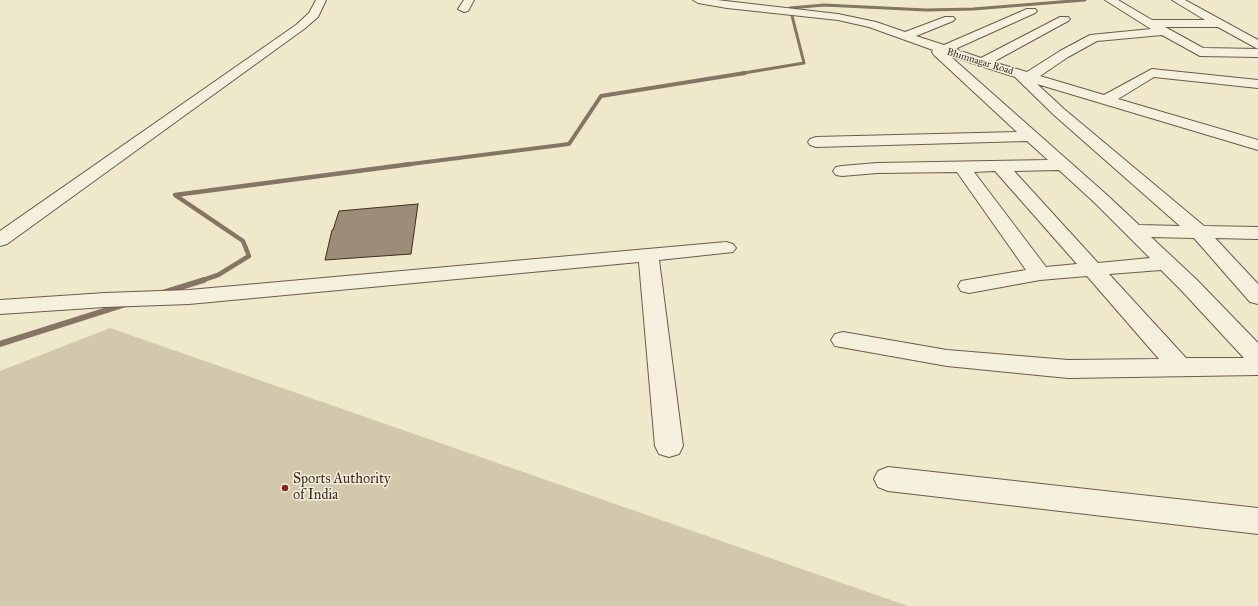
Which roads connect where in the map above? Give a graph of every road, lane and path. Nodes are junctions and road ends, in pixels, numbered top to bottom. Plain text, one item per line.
1 (322, 0) edge
2 (698, 0) edge
3 (1110, 0) edge
4 (1177, 0) edge
5 (1031, 11) dead end
6 (949, 19) dead end
7 (1064, 19) dead end
8 (1150, 23) junction
9 (1220, 24) junction
10 (1169, 34) junction
11 (904, 36) junction
12 (1197, 37) dead end
13 (1027, 38) junction
14 (1221, 38) dead end
15 (1244, 38) junction
16 (1042, 42) dead end
17 (1258, 45) edge
18 (1057, 46) dead end
19 (937, 48) junction
20 (1072, 50) junction
21 (1258, 53) edge
22 (982, 63) junction
23 (1024, 75) junction
24 (1258, 84) edge
25 (1105, 100) junction
26 (1031, 136) junction
27 (858, 140) junction
28 (816, 142) dead end
29 (1258, 145) edge
30 (1063, 165) junction
31 (962, 166) junction
32 (1000, 166) junction
33 (877, 168) junction
34 (842, 171) dead end
35 (1134, 231) junction
36 (1198, 232) junction
37 (1256, 234) edge
38 (0, 240) edge
39 (726, 248) dead end
40 (648, 255) junction
41 (1167, 263) junction
42 (1092, 270) junction
43 (1040, 274) junction
44 (969, 286) dead end
45 (1258, 297) edge
46 (0, 307) edge
47 (843, 340) dead end
48 (1258, 358) edge
49 (1258, 366) edge
50 (1180, 367) junction
51 (669, 446) dead end
52 (888, 479) dead end
53 (1258, 521) edge

1 - 38 street
2 - 11 street, Bhimnagar Road
3 - 8 street
4 - 9 street
5 - 19 street
6 - 11 street
7 - 13 street
8 - 9 street
8 - 10 street
9 - 15 street
10 - 12 street
10 - 20 street
10 - 21 street
11 - 19 street, Bhimnagar Road
13 - 16 street
13 - 22 street
14 - 15 street
15 - 17 street
18 - 20 street
19 - 22 street, Bhimnagar Road
19 - 26 street
20 - 23 street
22 - 23 street, Bhimnagar Road
23 - 25 street, Bhimnagar Road
23 - 36 street
24 - 25 street
25 - 29 street, Bhimnagar Road
26 - 27 street
26 - 30 street
27 - 28 street
27 - 33 street
30 - 32 street
30 - 35 street
31 - 32 street
31 - 33 street
31 - 43 street
32 - 42 street
33 - 34 street
35 - 36 street
35 - 41 street
36 - 37 street
36 - 45 street
39 - 40 street
40 - 46 street
40 - 51 street
41 - 42 street
41 - 48 street
42 - 43 street
42 - 50 street
43 - 44 street
47 - 50 street
49 - 50 street
52 - 53 street

